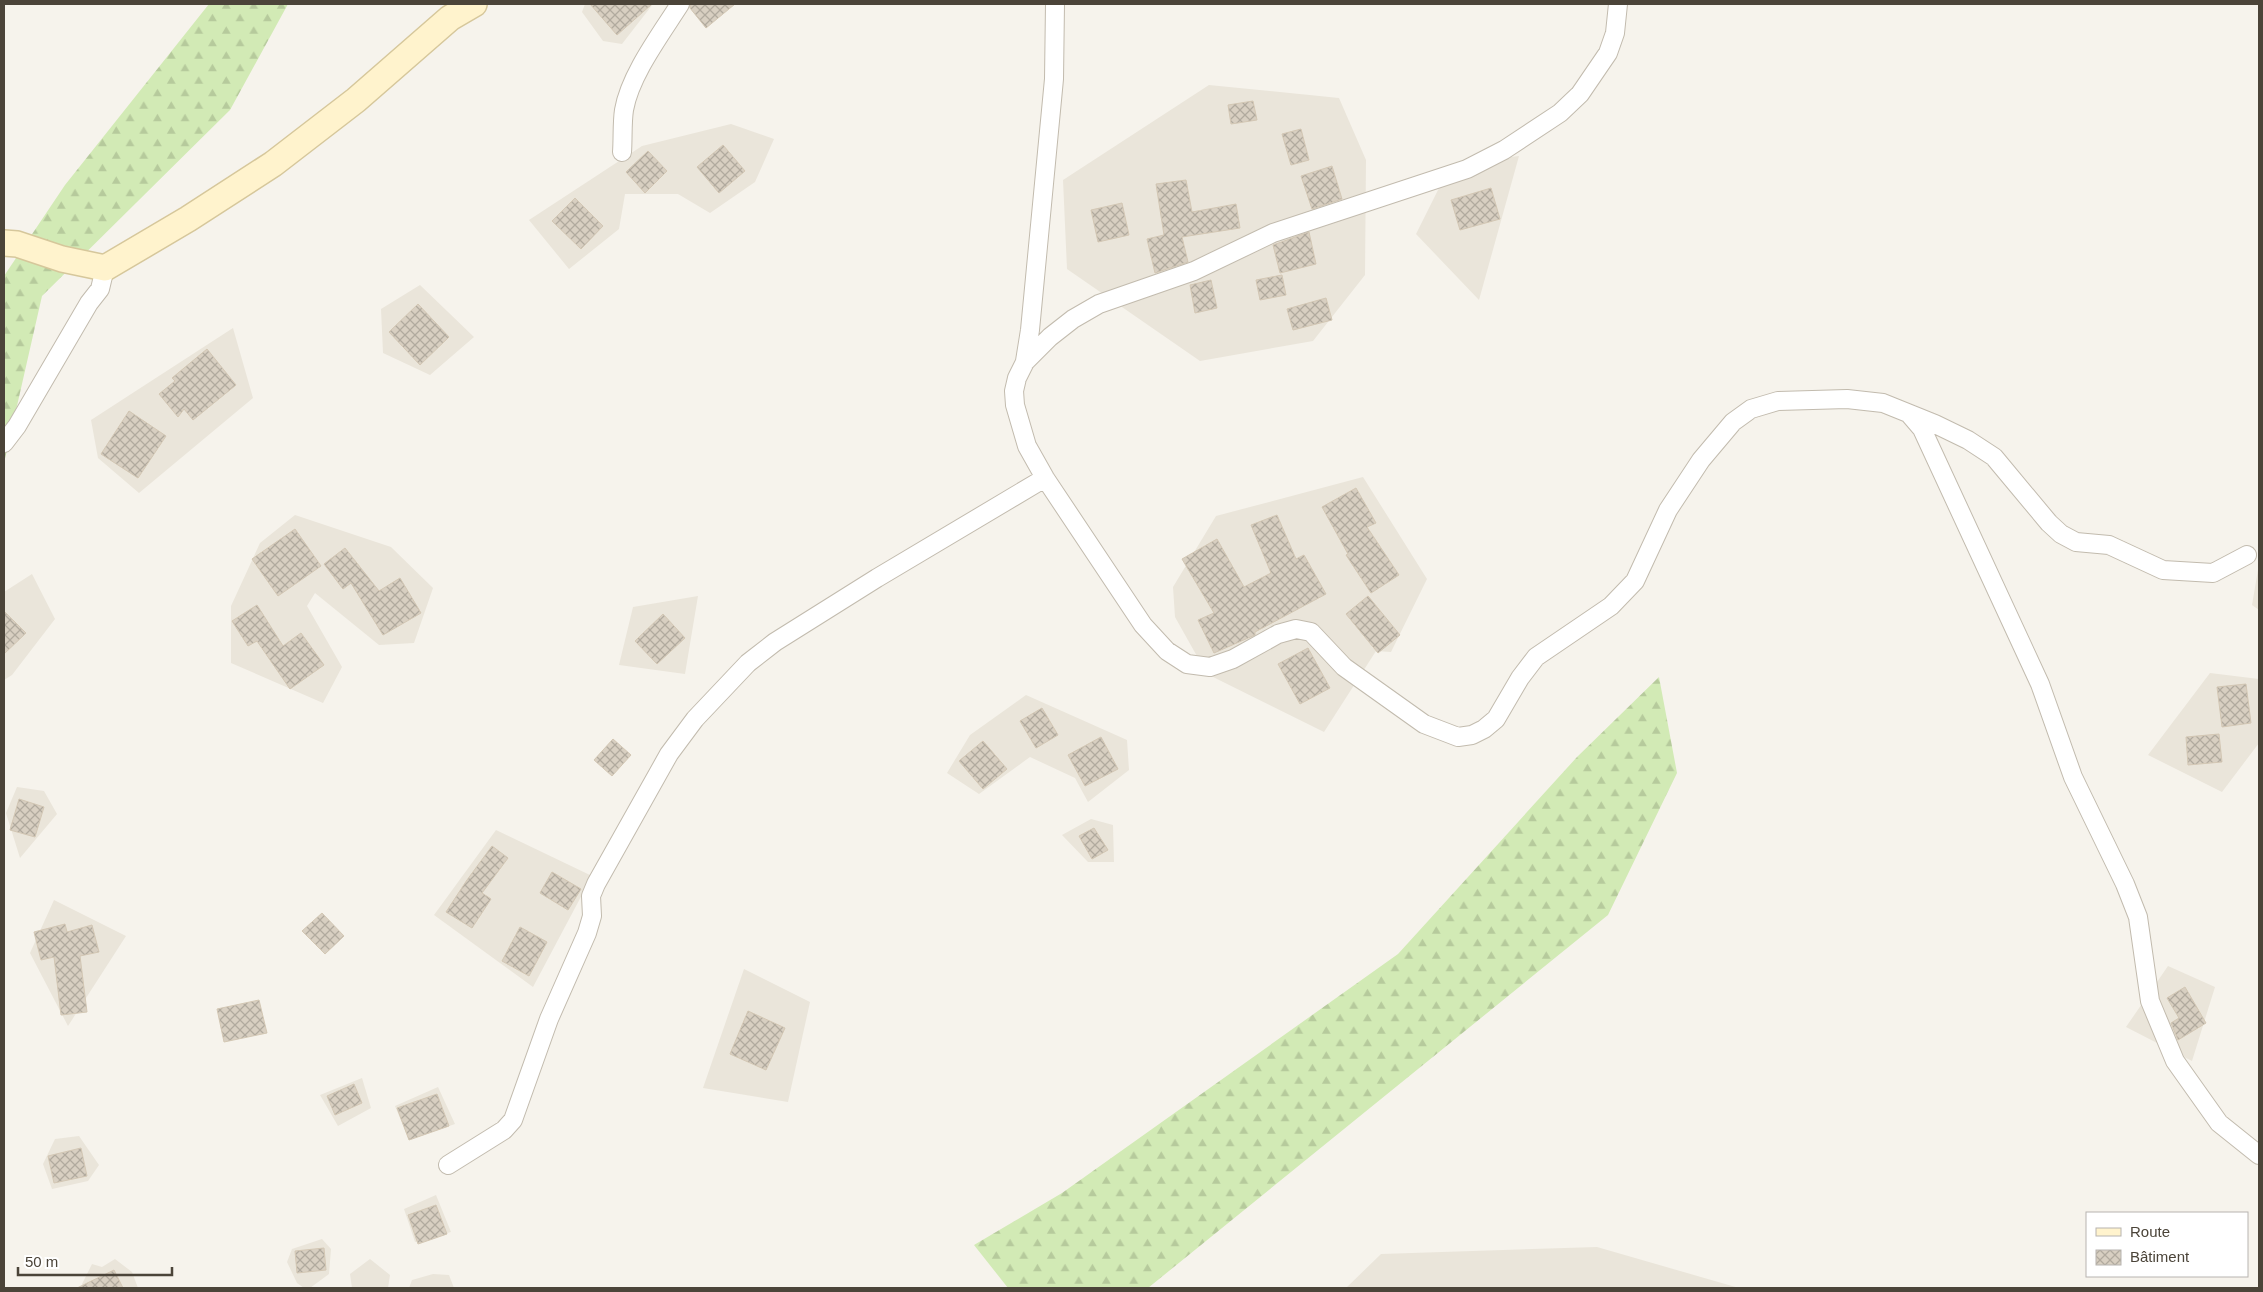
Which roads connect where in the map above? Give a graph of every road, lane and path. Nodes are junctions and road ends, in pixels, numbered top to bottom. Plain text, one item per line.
1 (474, 4) edge
2 (680, 4) edge
3 (1055, 4) edge
4 (1618, 4) edge
5 (622, 152) dead end
6 (4, 243) edge
7 (105, 268) junction
8 (1025, 362) junction
9 (1907, 412) junction
10 (4, 443) edge
11 (1045, 478) junction
12 (2247, 555) dead end
13 (2259, 1155) edge
14 (448, 1165) dead end

1 - 7 street
2 - 5 street
3 - 8 street
4 - 8 street
6 - 7 street
7 - 10 street
8 - 11 street
9 - 11 street
9 - 12 street
9 - 13 street
11 - 14 street

